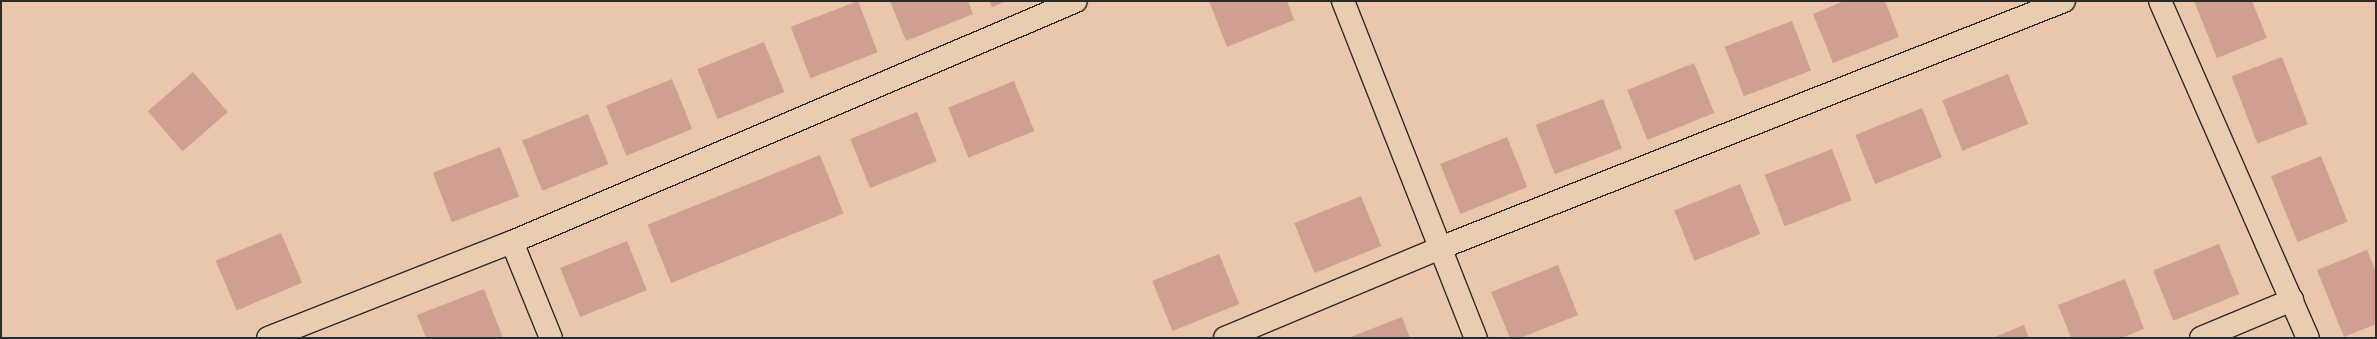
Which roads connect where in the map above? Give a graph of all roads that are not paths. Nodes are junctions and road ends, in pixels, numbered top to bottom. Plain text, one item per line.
1 (1076, 1) edge
2 (1343, 1) edge
3 (2064, 1) edge
4 (2160, 1) edge
5 (512, 242) junction
6 (1440, 248) junction
7 (2292, 300) junction
8 (268, 338) edge
9 (551, 338) edge
10 (1225, 338) edge
11 (1476, 338) edge
12 (2201, 338) edge
13 (2308, 338) edge

1 - 5 street
2 - 6 street
3 - 6 street
4 - 7 street
5 - 8 street
5 - 9 street
6 - 10 street
6 - 11 street
7 - 12 street
7 - 13 street

